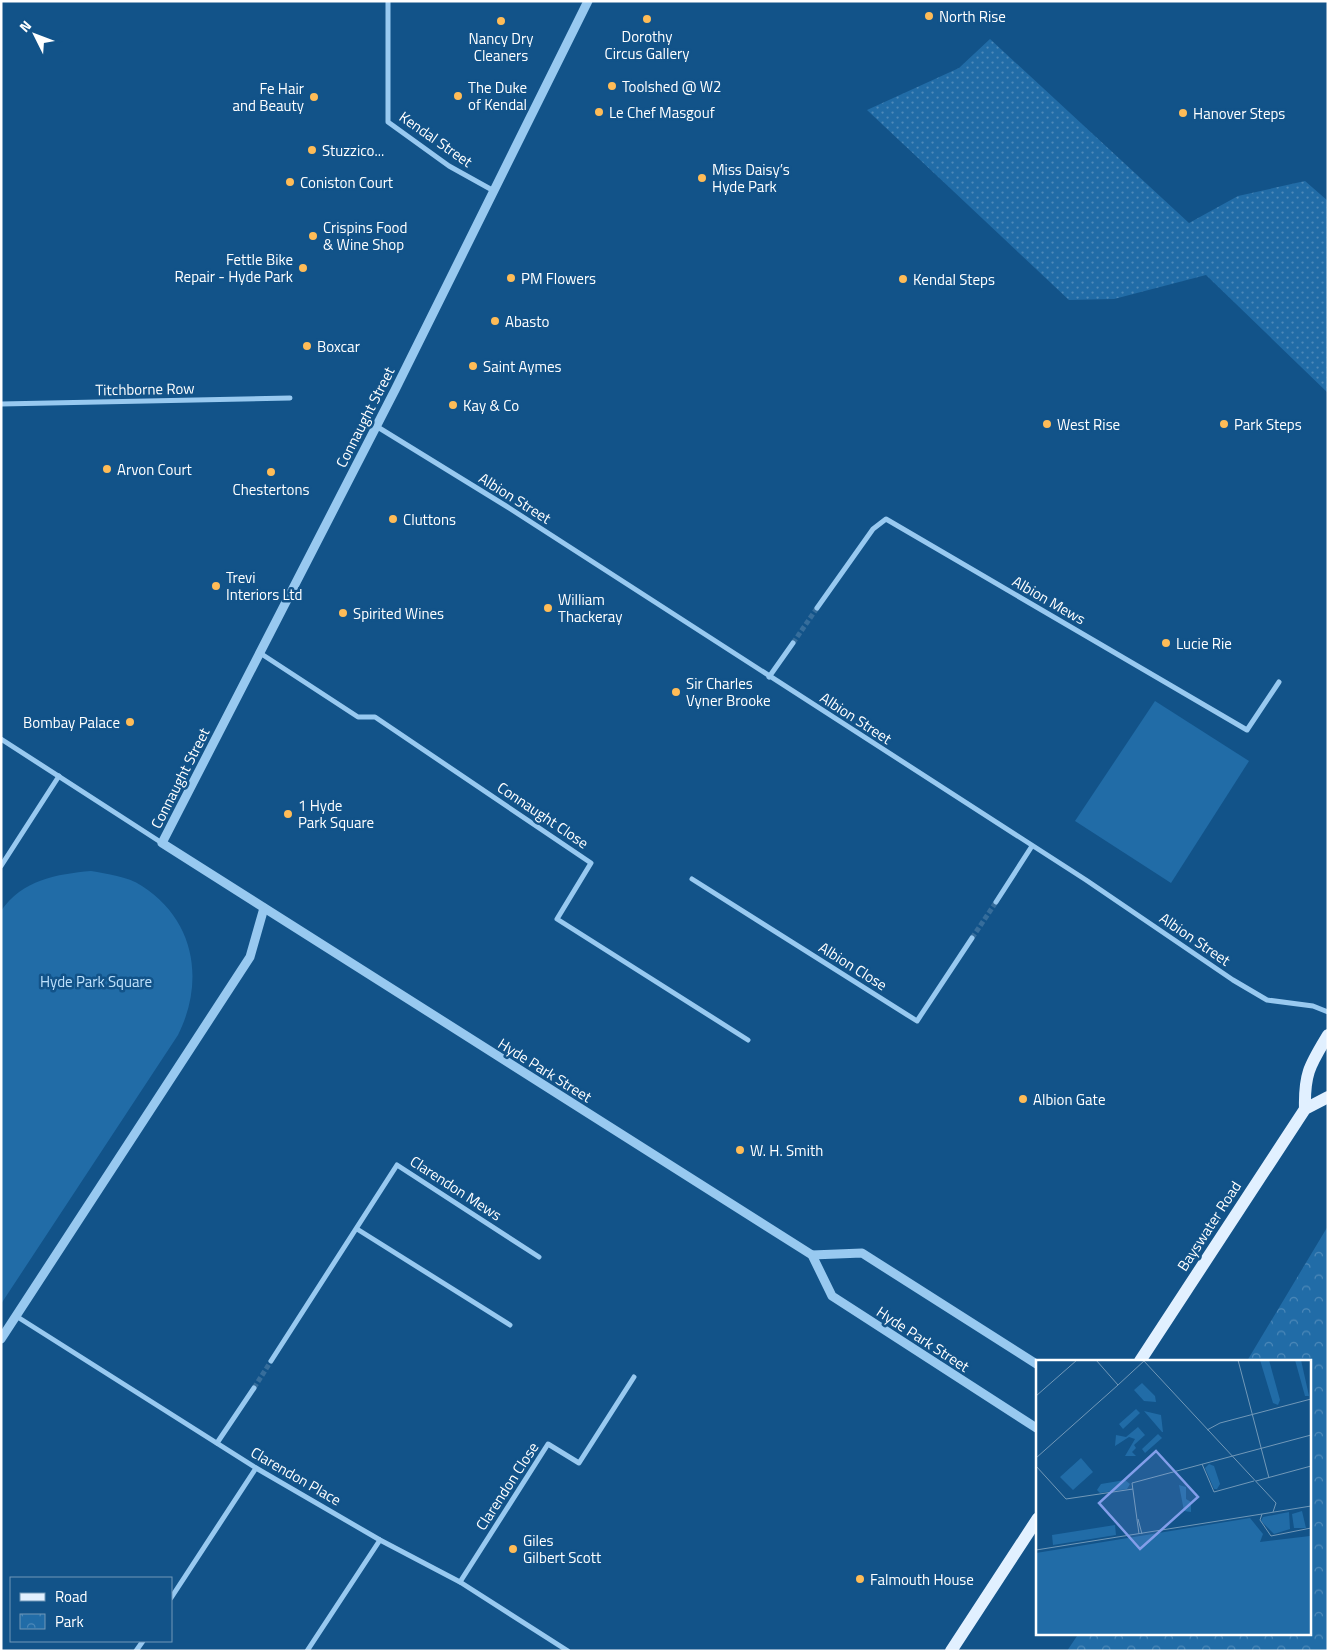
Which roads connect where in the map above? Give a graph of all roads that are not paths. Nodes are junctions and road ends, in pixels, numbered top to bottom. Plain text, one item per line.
1 (388, 1) edge
2 (588, 1) edge
3 (494, 191) junction
4 (290, 398) dead end
5 (1, 404) edge
6 (376, 426) junction
7 (817, 608) tunnel mouth
8 (794, 643) tunnel mouth
9 (260, 653) junction
10 (770, 677) junction
11 (1279, 682) dead end
12 (1, 739) edge
13 (59, 776) junction
14 (162, 843) junction
15 (1032, 846) junction
16 (1, 866) edge
17 (692, 879) dead end
18 (996, 902) tunnel mouth
19 (264, 908) junction
20 (972, 938) tunnel mouth
21 (1328, 1012) edge
22 (1328, 1035) edge
23 (748, 1040) dead end
24 (1328, 1097) edge
25 (1305, 1109) junction
26 (357, 1229) junction
27 (812, 1255) junction
28 (540, 1257) dead end
29 (16, 1316) junction
30 (510, 1325) dead end
31 (1, 1339) edge
32 (1141, 1360) edge
33 (271, 1362) tunnel mouth
34 (1036, 1364) edge
35 (634, 1377) dead end
36 (254, 1388) tunnel mouth
37 (1036, 1428) edge
38 (217, 1443) junction
39 (256, 1468) junction
40 (1036, 1521) edge
41 (380, 1540) junction
42 (460, 1582) junction
43 (172, 1596) edge
44 (307, 1651) edge
45 (568, 1651) edge
46 (951, 1651) edge

1 - 3 street, Kendal Street
2 - 3 street, Connaught Street
3 - 6 street, Connaught Street
4 - 5 street, Titchborne Row
6 - 9 street, Connaught Street
6 - 10 street, Albion Street
7 - 11 street, Albion Mews
8 - 10 street
9 - 14 street, Connaught Street
9 - 23 street, Connaught Close
10 - 15 street, Albion Street
12 - 13 street
13 - 14 street
13 - 16 street
14 - 19 street
15 - 18 street
15 - 21 street, Albion Street
17 - 20 street, Albion Close
19 - 27 street, Hyde Park Street
19 - 29 street
22 - 25 main road
24 - 25 main road, Bayswater Road
25 - 32 main road, Bayswater Road
26 - 28 street, Clarendon Mews
26 - 30 street
26 - 33 street, Clarendon Mews
27 - 34 street
27 - 37 street, Hyde Park Street
29 - 31 street
29 - 38 street, Clarendon Place
35 - 42 street, Clarendon Close
36 - 38 street
38 - 39 street, Clarendon Place
39 - 41 street, Clarendon Place
39 - 43 street
40 - 46 main road
41 - 42 street, Clarendon Place
41 - 44 street
42 - 45 street, Clarendon Place

